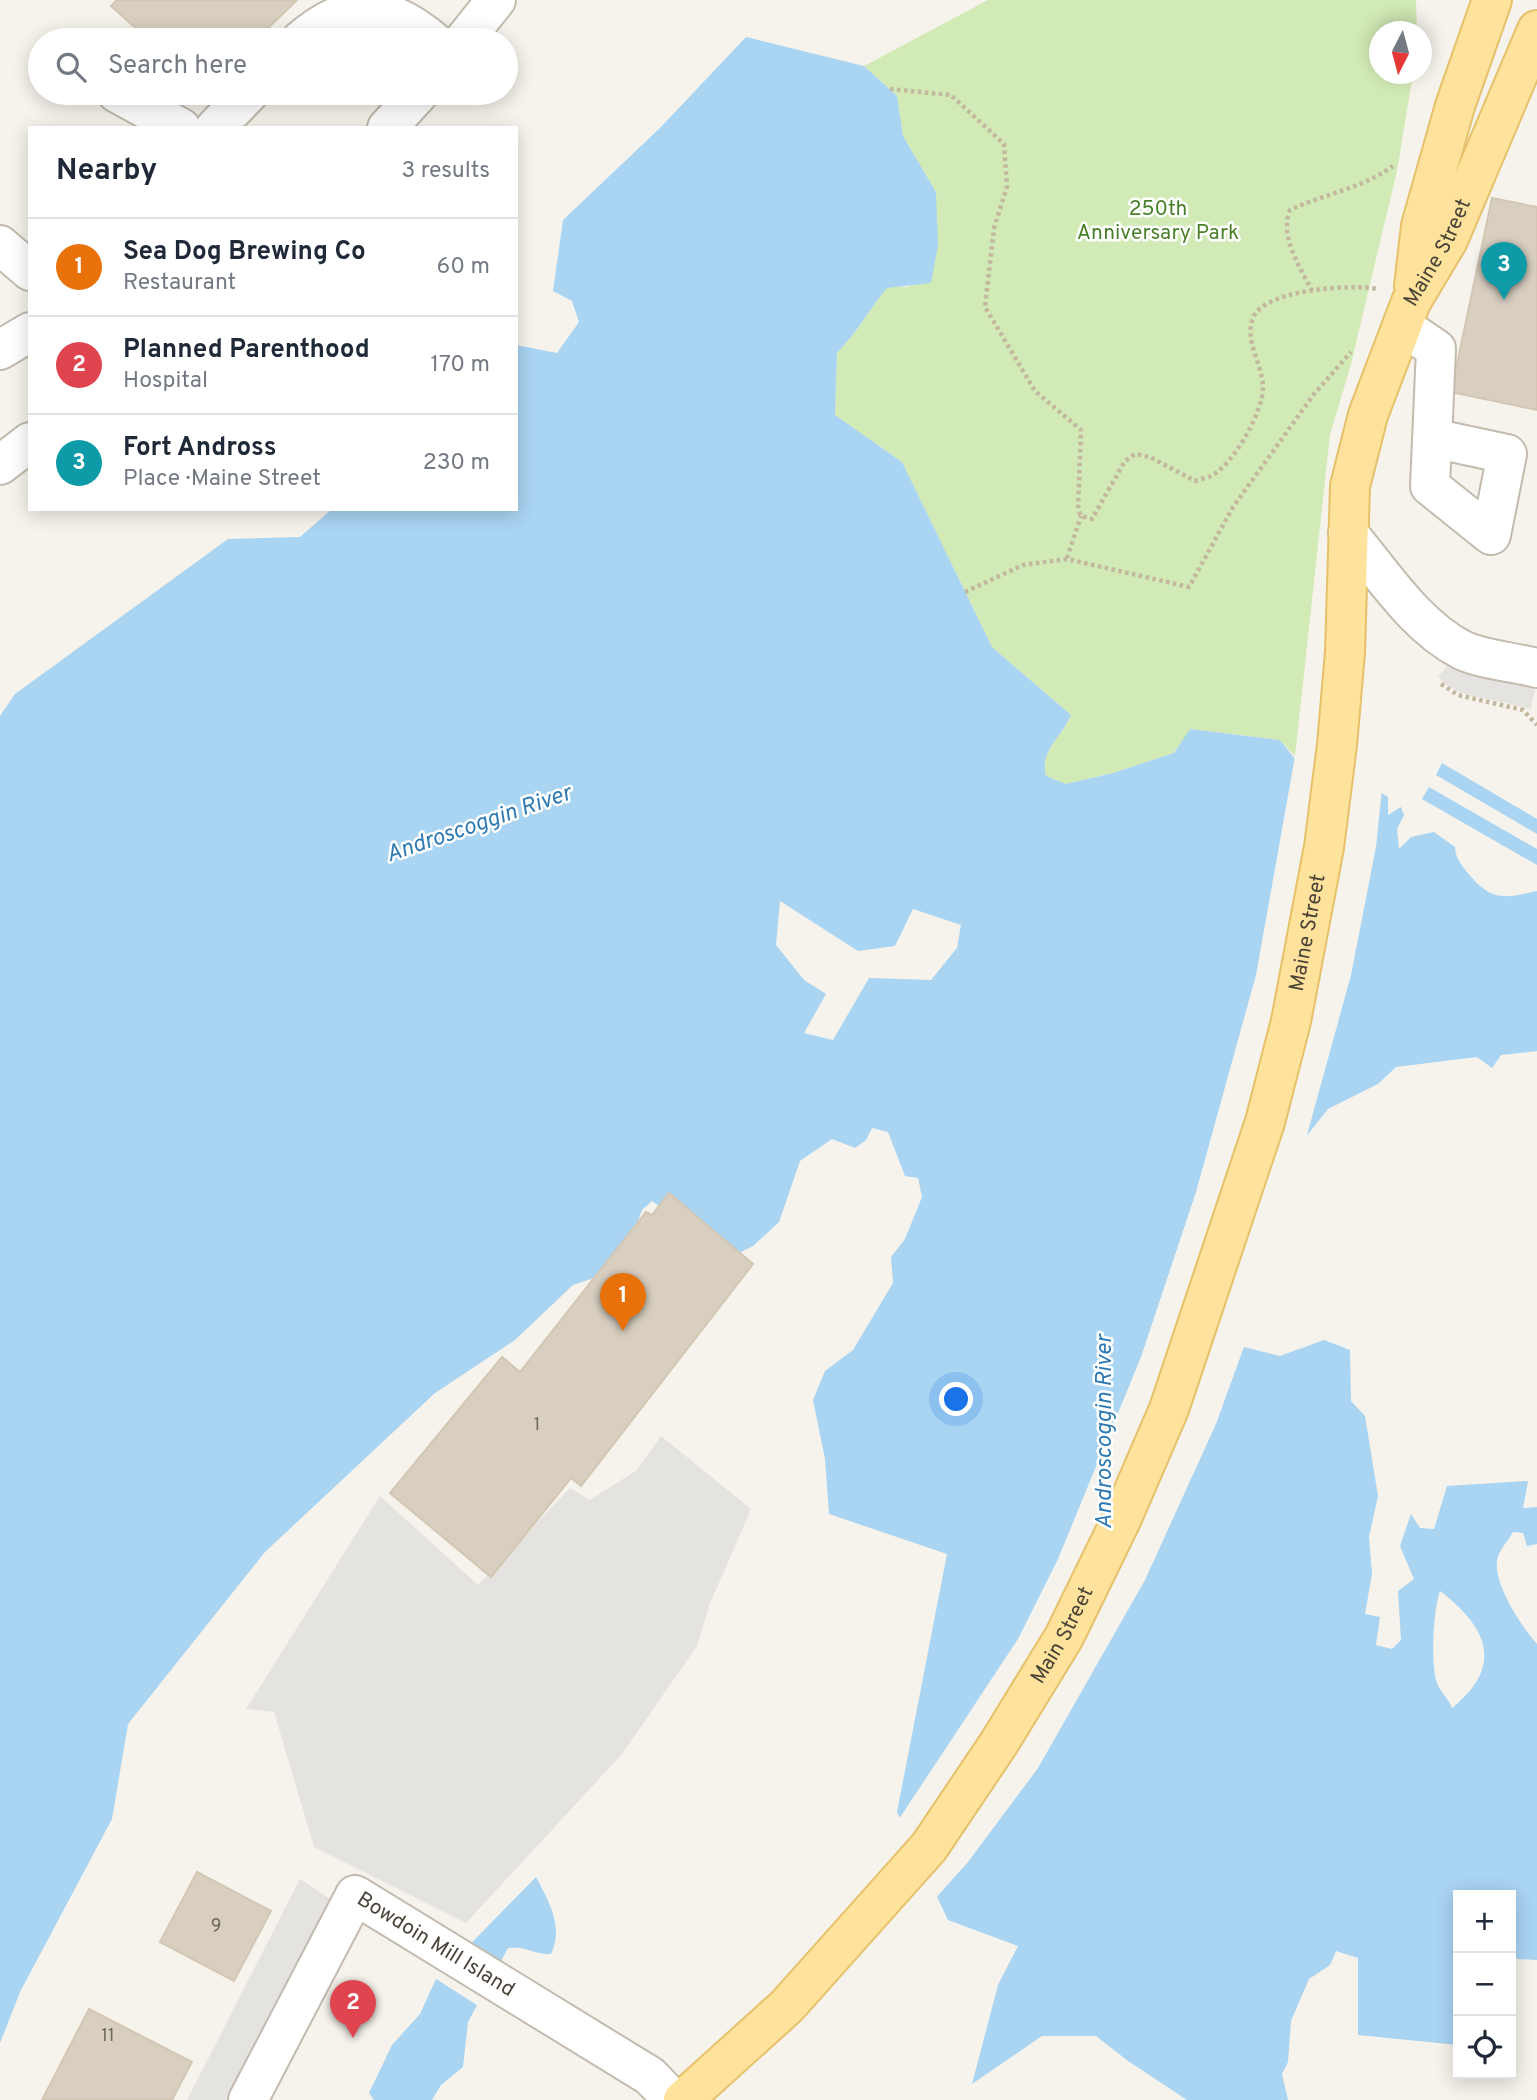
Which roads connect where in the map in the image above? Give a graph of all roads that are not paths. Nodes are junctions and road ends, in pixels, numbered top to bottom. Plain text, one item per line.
1 (496, 0) edge
2 (1492, 0) edge
3 (312, 28) edge
4 (416, 28) edge
5 (474, 28) edge
6 (1537, 30) edge
7 (139, 105) edge
8 (237, 105) edge
9 (408, 105) edge
10 (177, 126) edge
11 (217, 126) edge
12 (389, 126) edge
13 (0, 245) edge
14 (28, 269) edge
15 (1400, 306) junction
16 (28, 333) edge
17 (0, 350) edge
18 (1432, 438) dead end
19 (28, 444) edge
20 (0, 465) edge
21 (1348, 533) junction
22 (1537, 667) edge
23 (1237, 1208) joint
24 (248, 2100) edge
25 (673, 2100) edge
26 (683, 2100) edge

1 - 5 street
2 - 15 main road, Maine Street
3 - 4 street
6 - 15 main road, Maine Street
7 - 10 street
8 - 11 street
9 - 12 street
13 - 14 street
15 - 18 street
15 - 21 main road, Maine Street
16 - 17 street
19 - 20 street
21 - 22 street
21 - 23 main road, Maine Street
23 - 26 main road, Main Street
24 - 25 street, Bowdoin Mill Island

